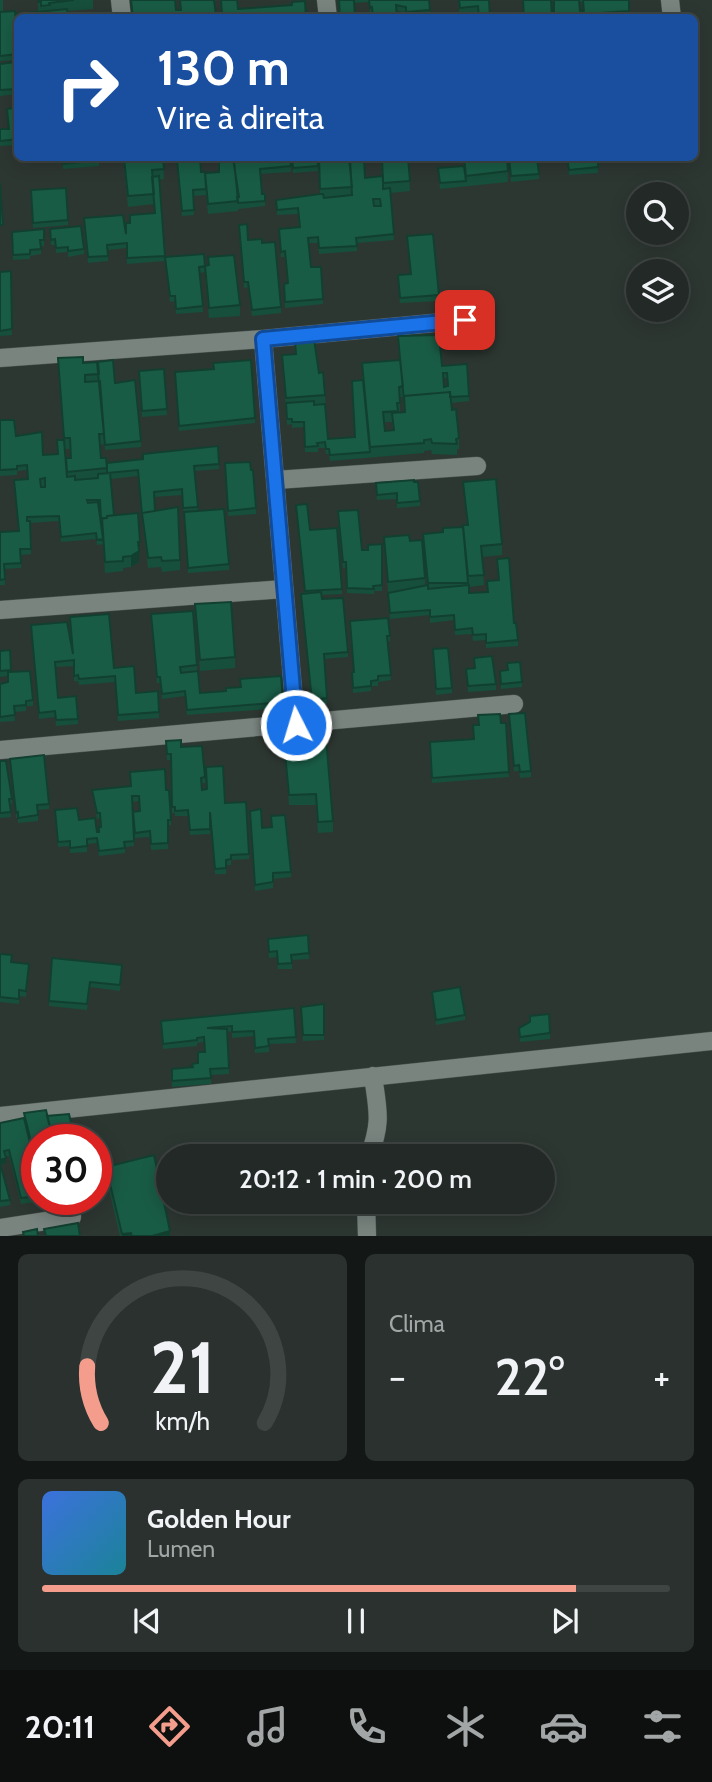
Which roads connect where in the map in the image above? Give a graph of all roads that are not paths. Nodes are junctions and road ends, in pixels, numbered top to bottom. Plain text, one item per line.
1 (465, 320) dead end
2 (263, 339) junction
3 (0, 358) edge
4 (477, 466) dead end
5 (276, 480) junction
6 (284, 589) junction
7 (0, 610) edge
8 (514, 704) dead end
9 (296, 725) junction
10 (0, 750) edge
11 (712, 1041) edge
12 (373, 1076) junction
13 (0, 1116) edge
14 (374, 1144) edge
15 (366, 1214) edge
16 (72, 1217) dead end
17 (3, 1230) edge
18 (367, 1236) edge

1 - 2 street
2 - 3 street
2 - 5 street
4 - 5 street
5 - 6 street
6 - 7 street
6 - 9 street
8 - 9 street
9 - 10 street
11 - 12 street
12 - 13 street
12 - 14 street
15 - 18 street
16 - 17 street

